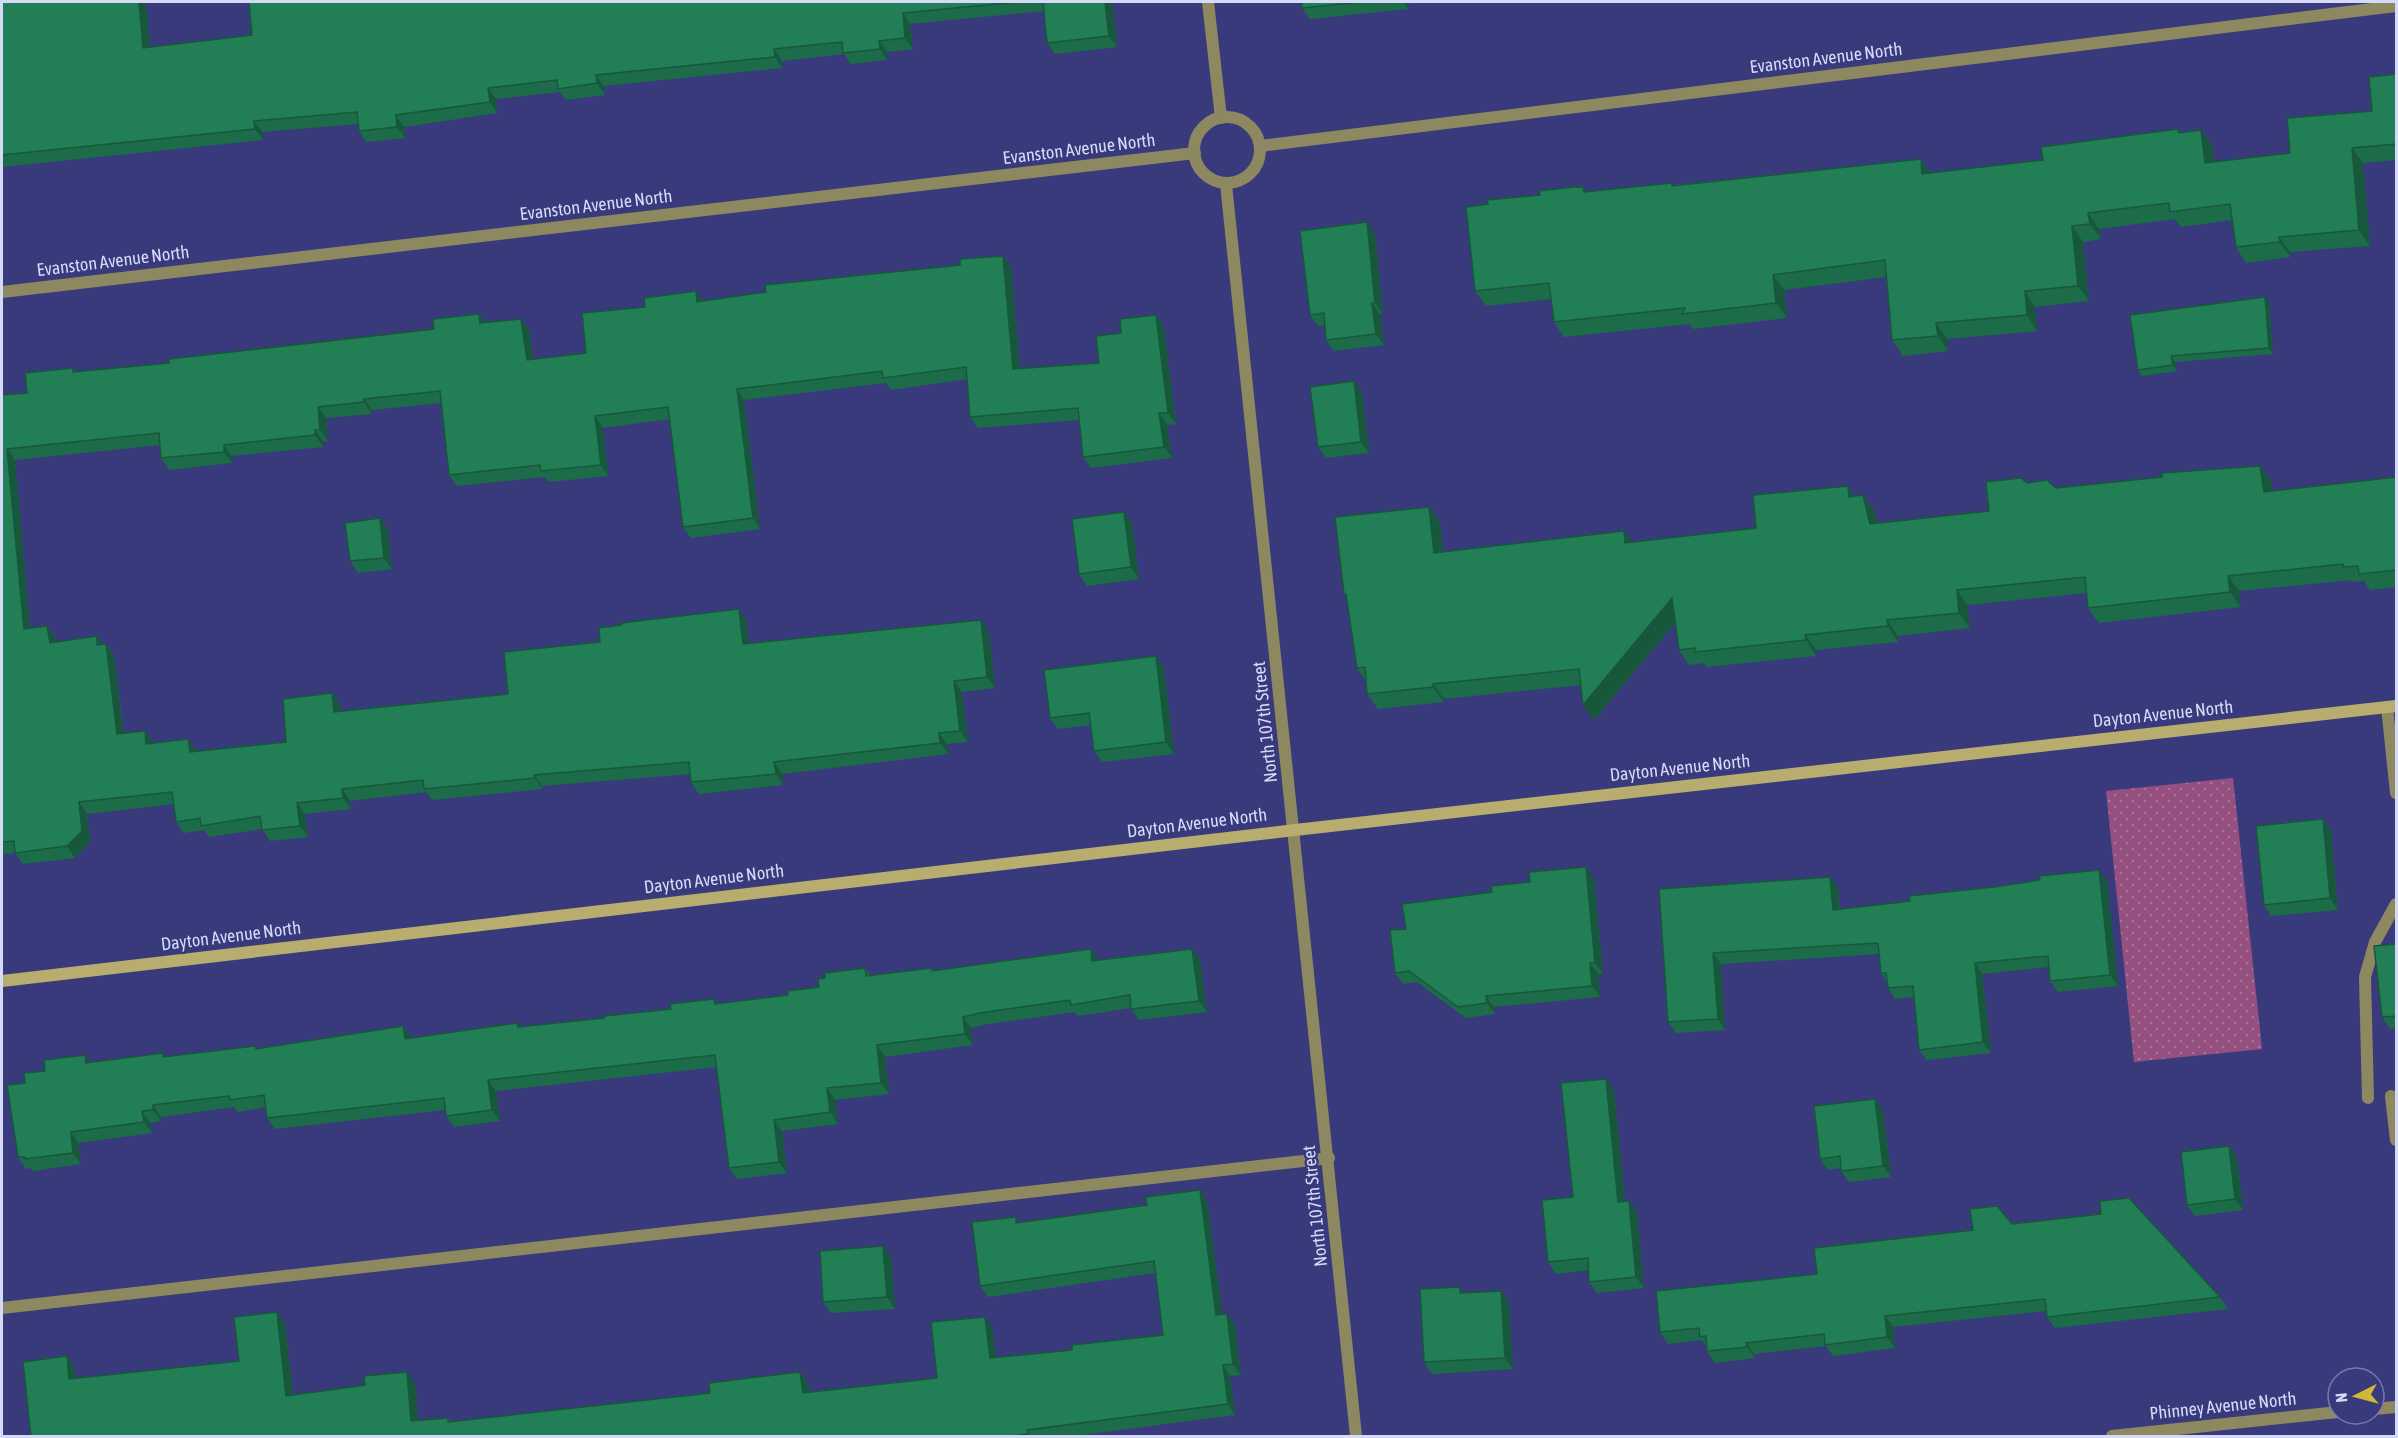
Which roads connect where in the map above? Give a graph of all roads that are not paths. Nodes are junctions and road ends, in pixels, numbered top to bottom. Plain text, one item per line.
1 (1208, 2) edge
2 (2397, 6) edge
3 (1221, 118) junction
4 (1260, 146) junction
5 (1195, 153) junction
6 (1226, 184) junction
7 (2, 292) edge
8 (2392, 706) edge
9 (2397, 793) edge
10 (1295, 830) junction
11 (2397, 904) edge
12 (2, 981) edge
13 (2391, 1096) dead end
14 (2368, 1098) dead end
15 (2397, 1140) edge
16 (1329, 1158) junction
17 (2, 1308) edge
18 (2326, 1413) edge
19 (1356, 1437) edge
20 (2112, 1437) edge

1 - 3 street
2 - 4 street, Evanston Avenue North
3 - 4 street
3 - 5 street
4 - 6 street
5 - 6 street
5 - 7 street, Evanston Avenue North
6 - 10 street, North 107th Street
8 - 9 street
8 - 10 street, Dayton Avenue North
10 - 12 street, Dayton Avenue North
10 - 16 street, North 107th Street
11 - 14 street
13 - 15 street
16 - 17 street
16 - 19 street, North 107th Street
18 - 20 street, Phinney Avenue North

